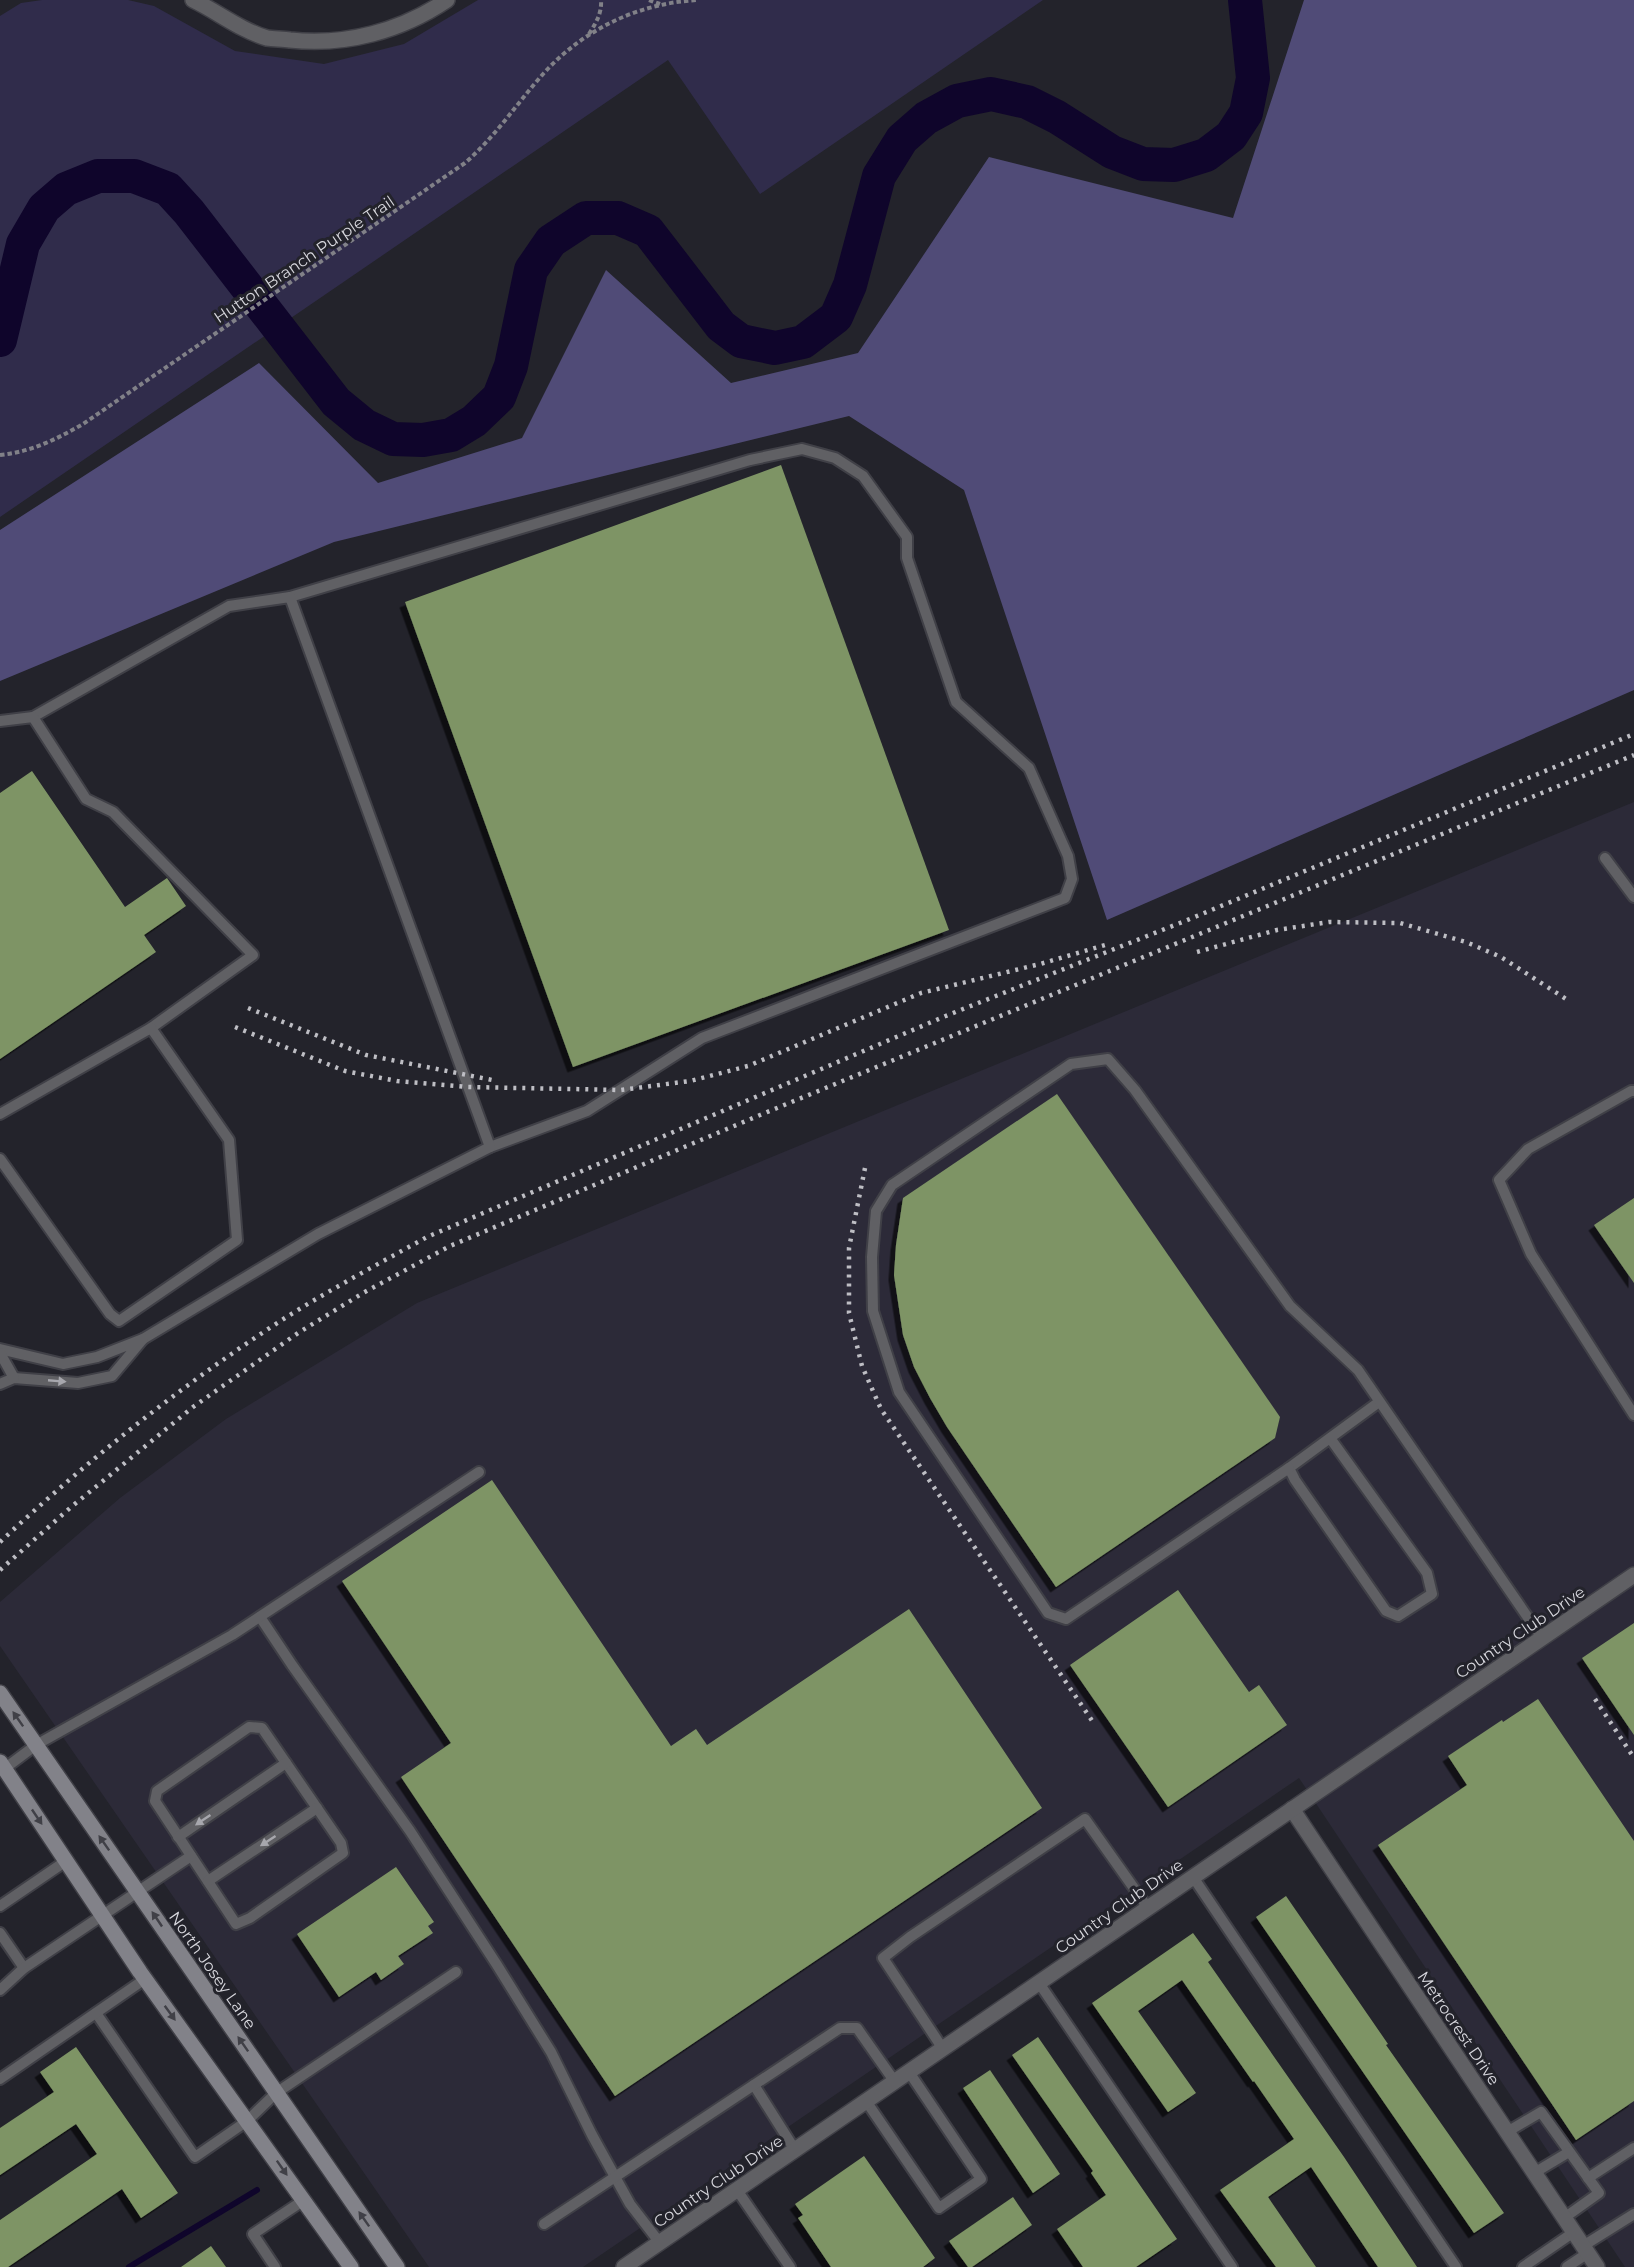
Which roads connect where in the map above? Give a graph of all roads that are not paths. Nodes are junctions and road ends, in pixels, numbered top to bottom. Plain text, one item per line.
1 (447, 0) edge
2 (202, 2) edge
3 (290, 597) junction
4 (33, 717) junction
5 (0, 722) edge
6 (1605, 858) dead end
7 (1634, 897) edge
8 (151, 1028) junction
9 (1634, 1091) edge
10 (0, 1114) edge
11 (490, 1147) junction
12 (0, 1159) edge
13 (143, 1339) junction
14 (0, 1351) edge
15 (14, 1378) junction
16 (0, 1384) edge
17 (1379, 1402) junction
18 (1634, 1415) edge
19 (1330, 1437) junction
20 (1289, 1468) junction
21 (479, 1472) dead end
22 (1634, 1575) edge
23 (260, 1617) junction
24 (1542, 1638) junction
25 (0, 1693) edge
26 (36, 1745) junction
27 (286, 1763) junction
28 (2, 1766) edge
29 (317, 1808) junction
30 (1292, 1809) junction
31 (178, 1837) junction
32 (191, 1856) junction
33 (66, 1861) junction
34 (1192, 1877) junction
35 (208, 1881) junction
36 (138, 1891) junction
37 (0, 1906) edge
38 (1148, 1908) junction
39 (102, 1914) junction
40 (0, 1933) edge
41 (24, 1968) junction
42 (456, 1972) dead end
43 (145, 1979) junction
44 (1039, 1983) junction
45 (0, 1990) edge
46 (96, 2013) junction
47 (943, 2049) junction
48 (909, 2073) junction
49 (0, 2079) edge
50 (895, 2082) junction
51 (754, 2085) junction
52 (276, 2092) junction
53 (866, 2101) junction
54 (248, 2121) junction
55 (1507, 2132) junction
56 (1634, 2148) edge
57 (795, 2150) junction
58 (1569, 2152) junction
59 (1534, 2173) junction
60 (615, 2177) junction
61 (1588, 2178) junction
62 (737, 2190) junction
63 (304, 2200) junction
64 (1634, 2214) edge
65 (1564, 2218) junction
66 (544, 2224) dead end
67 (1574, 2232) junction
68 (660, 2243) junction
69 (1585, 2250) junction
70 (275, 2267) edge
71 (351, 2267) edge
72 (397, 2267) edge
73 (624, 2267) edge
74 (790, 2267) edge
75 (1232, 2267) edge
76 (1456, 2267) edge
77 (1523, 2267) edge
78 (1567, 2267) edge
79 (1597, 2267) edge

1 - 2 street
3 - 4 lane
3 - 11 lane
3 - 11 lane
4 - 5 lane
4 - 8 lane
6 - 7 lane
8 - 10 lane
8 - 12 lane
9 - 18 lane
11 - 13 lane
13 - 14 lane
15 -> 13 lane
14 - 15 lane
15 - 16 lane
17 - 19 lane
17 - 20 lane
17 - 24 lane
19 - 20 lane
19 - 20 lane
21 - 23 lane
22 - 24 street, Country Club Drive
23 - 26 lane
23 - 60 lane
24 - 30 street, Country Club Drive
26 -> 25 main road, North Josey Lane
26 - 28 lane
36 -> 26 main road, North Josey Lane
27 - 29 lane
27 -> 31 lane
27 - 31 lane
28 -> 33 main road
29 -> 35 lane
29 - 35 lane
30 - 34 street, Country Club Drive
30 - 55 street, Metrocrest Drive
31 - 32 lane
32 - 35 lane
32 - 36 lane
33 - 37 lane
33 - 39 main road
34 - 38 street, Country Club Drive
34 - 76 lane
36 - 39 lane
52 -> 36 main road, North Josey Lane
38 - 44 street, Country Club Drive
38 - 47 lane
39 - 41 lane
39 - 43 main road
40 - 41 lane
41 - 45 lane
42 - 52 lane
43 - 46 lane
43 -> 54 main road
44 - 47 street, Country Club Drive
44 - 75 lane
46 - 49 lane
46 - 54 lane
47 - 48 street, Country Club Drive
48 - 50 street, Country Club Drive
48 - 53 lane
50 - 51 lane
50 - 53 street, Country Club Drive
51 - 57 lane
51 - 60 lane
52 - 54 lane
72 -> 52 main road, North Josey Lane
53 - 57 street, Country Club Drive
54 -> 63 main road
55 - 58 lane
55 - 59 street, Metrocrest Drive
56 - 61 lane
57 - 62 street, Country Club Drive
58 - 59 lane
58 - 61 lane
59 - 65 street, Metrocrest Drive
60 - 66 lane
60 - 68 lane
61 - 65 lane
62 - 68 street, Country Club Drive
62 - 74 lane
63 - 70 lane
63 - 71 main road
64 - 69 lane
65 - 67 street, Metrocrest Drive
67 - 69 street, Metrocrest Drive
67 - 77 lane
68 - 73 street, Country Club Drive
69 - 78 lane
69 - 79 street, Metrocrest Drive

